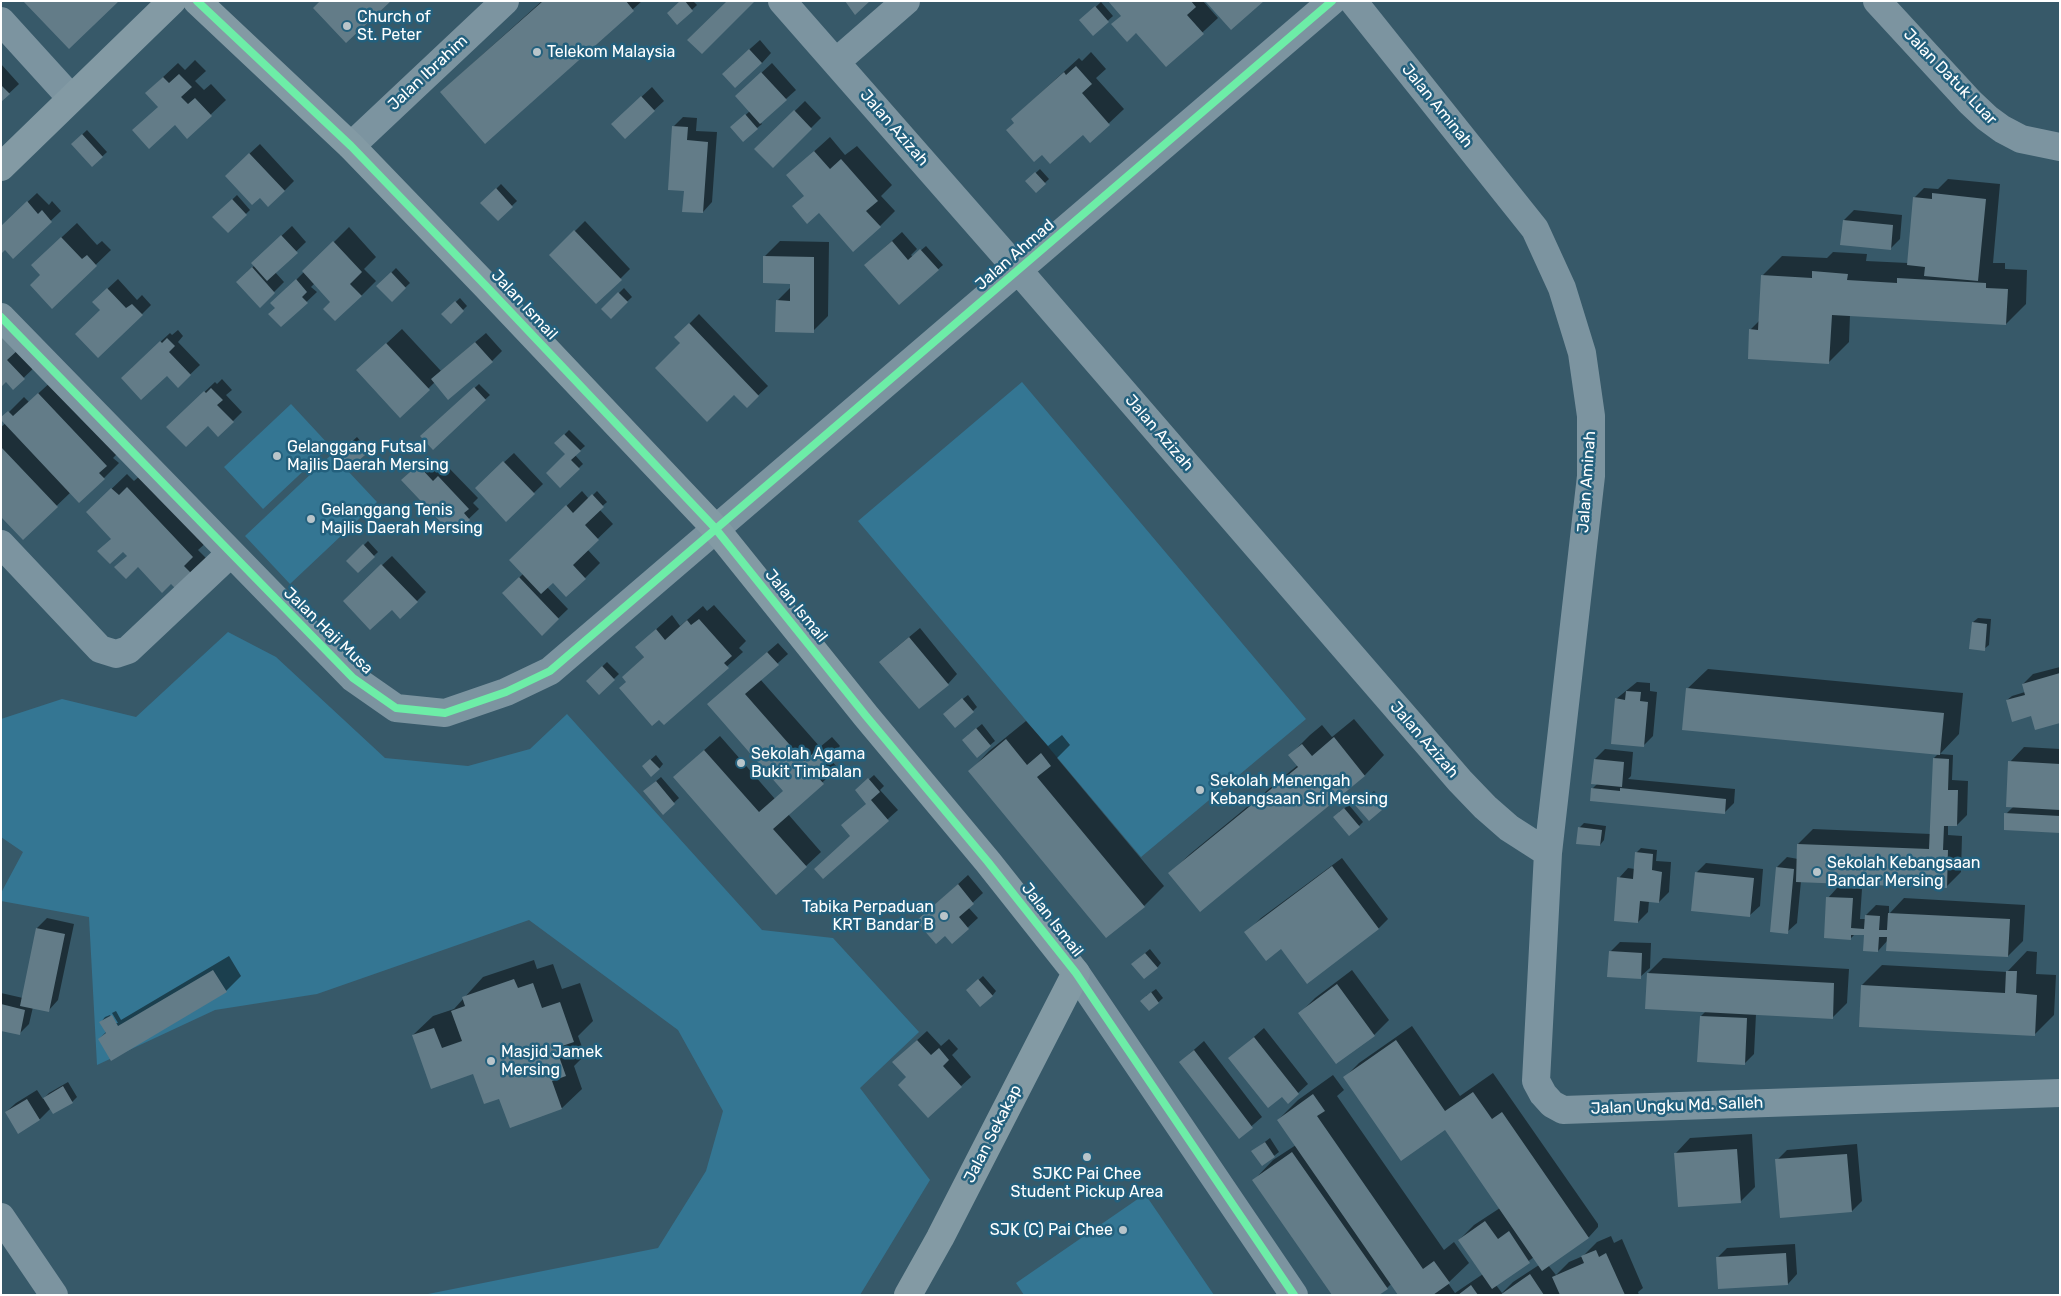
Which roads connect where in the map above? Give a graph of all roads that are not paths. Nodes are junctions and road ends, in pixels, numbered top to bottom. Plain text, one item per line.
1 (172, 1) edge
2 (198, 1) edge
3 (505, 1) edge
4 (782, 1) edge
5 (906, 1) edge
6 (1332, 1) edge
7 (1353, 1) edge
8 (1877, 1) edge
9 (1, 21) edge
10 (836, 62) junction
11 (71, 98) junction
12 (351, 146) junction
13 (2060, 147) edge
14 (1, 167) edge
15 (1018, 270) junction
16 (1, 317) edge
17 (715, 528) junction
18 (1, 544) edge
19 (231, 553) junction
20 (1548, 853) junction
21 (1076, 973) junction
22 (2060, 1094) edge
23 (1, 1217) edge
24 (54, 1295) edge
25 (908, 1295) edge
26 (1294, 1295) edge

1 - 11 street
2 - 12 street, Jalan Ismail
3 - 12 street, Jalan Ibrahim
4 - 10 street, Jalan Azizah
5 - 10 street
6 - 15 street, Jalan Ahmad
7 - 20 street, Jalan Aminah
8 - 13 street, Jalan Datuk Luar
9 - 11 street
10 - 15 street, Jalan Azizah
11 - 14 street
12 - 17 street, Jalan Ismail
15 - 17 street, Jalan Ahmad
15 - 20 street, Jalan Azizah
16 - 19 street, Jalan Haji Musa
17 - 19 street, Jalan Haji Musa
17 - 21 street, Jalan Ismail
18 - 19 street
20 - 22 street, Jalan Ungku Md. Salleh
21 - 25 street, Jalan Sekakap
21 - 26 street, Jalan Ismail
23 - 24 street

